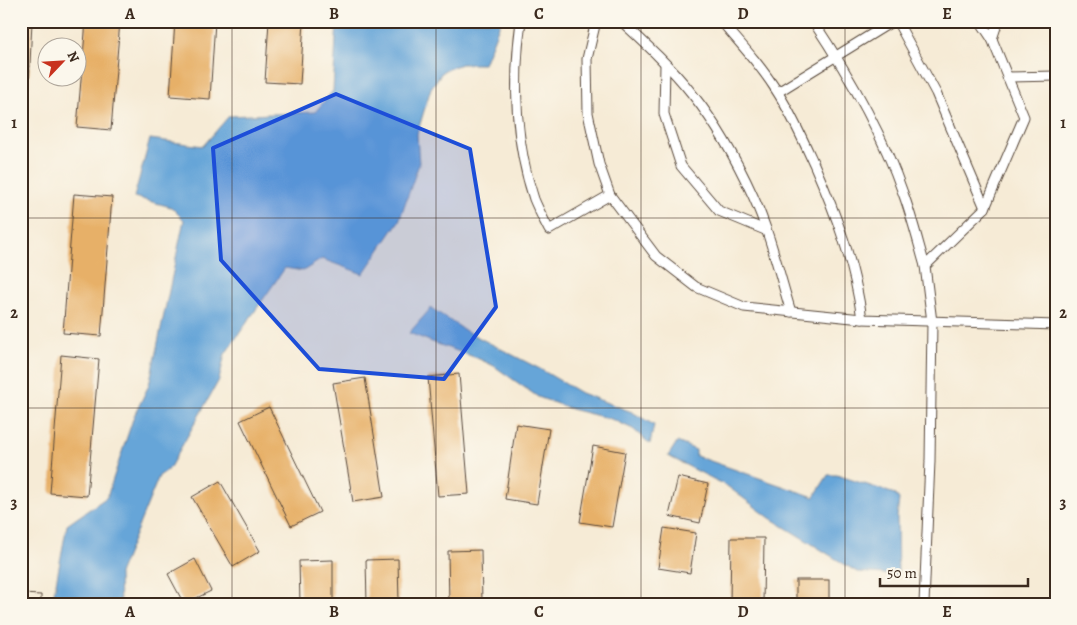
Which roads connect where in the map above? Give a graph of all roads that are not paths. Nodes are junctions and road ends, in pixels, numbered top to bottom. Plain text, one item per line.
1 (521, 21) edge
2 (596, 21) edge
3 (621, 21) edge
4 (721, 21) edge
5 (813, 21) edge
6 (895, 21) edge
7 (980, 21) edge
8 (998, 21) edge
9 (992, 39) junction
10 (836, 56) junction
11 (665, 65) junction
12 (1056, 76) edge
13 (1007, 77) junction
14 (778, 92) junction
15 (610, 196) junction
16 (985, 208) junction
17 (765, 230) junction
18 (925, 266) junction
19 (790, 312) junction
20 (862, 319) junction
21 (932, 322) junction
22 (1056, 325) edge
23 (924, 604) edge

1 - 15 lane
2 - 15 lane
3 - 11 lane
4 - 14 lane
5 - 10 lane
6 - 10 lane
6 - 16 lane
7 - 9 lane
8 - 9 lane
9 - 13 lane
10 - 14 lane
10 - 18 lane
11 - 17 lane
11 - 17 lane
12 - 13 lane
13 - 16 lane
14 - 20 lane
15 - 19 lane
16 - 18 lane
17 - 19 lane
18 - 21 lane
19 - 20 lane
20 - 21 lane
21 - 22 lane
21 - 23 lane

